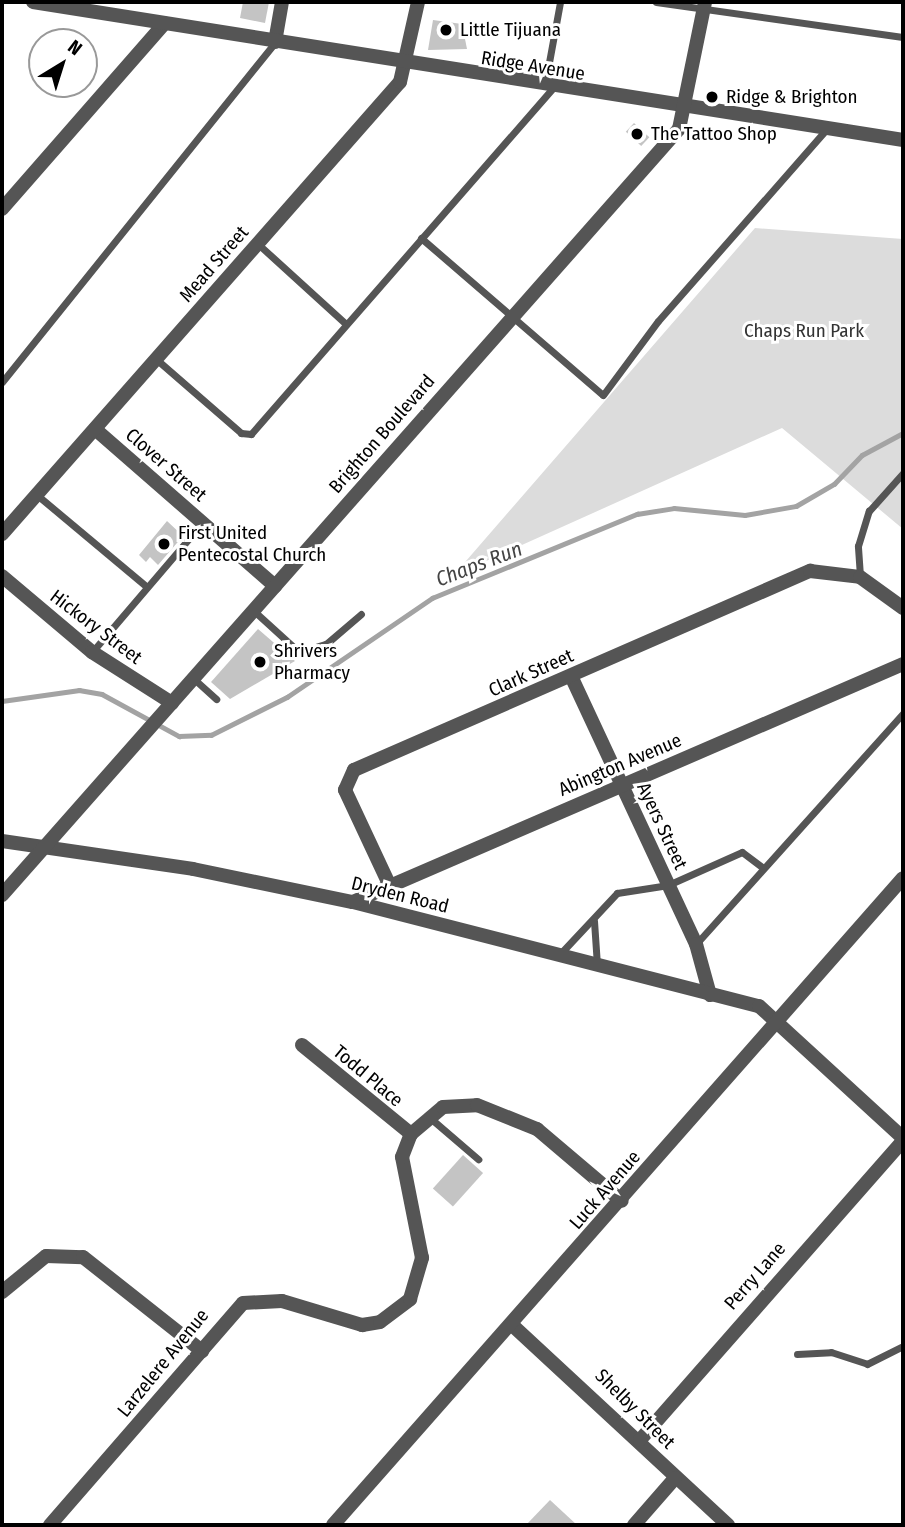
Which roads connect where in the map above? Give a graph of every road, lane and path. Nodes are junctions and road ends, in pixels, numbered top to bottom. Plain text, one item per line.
1 (33, 2) edge
2 (282, 2) edge
3 (418, 2) edge
4 (560, 2) edge
5 (656, 2) edge
6 (51, 3) edge
7 (704, 6) edge
8 (110, 8) edge
9 (165, 23) junction
10 (903, 37) edge
11 (275, 42) junction
12 (408, 64) junction
13 (548, 88) junction
14 (687, 110) junction
15 (824, 132) junction
16 (903, 140) edge
17 (2, 209) edge
18 (421, 238) junction
19 (257, 244) junction
20 (512, 316) junction
21 (346, 324) junction
22 (156, 359) junction
23 (2, 382) edge
24 (95, 429) junction
25 (903, 473) edge
26 (37, 495) junction
27 (202, 523) junction
28 (2, 534) edge
29 (2, 576) edge
30 (860, 577) junction
31 (275, 586) junction
32 (147, 587) junction
33 (903, 608) edge
34 (253, 611) junction
35 (361, 614) dead end
36 (92, 652) junction
37 (903, 664) edge
38 (571, 676) junction
39 (193, 679) junction
40 (216, 699) dead end
41 (168, 709) junction
42 (903, 713) edge
43 (622, 785) junction
44 (2, 841) edge
45 (44, 847) junction
46 (763, 868) junction
47 (903, 878) edge
48 (389, 884) junction
49 (668, 885) junction
50 (2, 895) edge
51 (353, 902) junction
52 (594, 920) junction
53 (696, 944) junction
54 (559, 956) junction
55 (597, 966) junction
56 (710, 995) junction
57 (774, 1025) junction
58 (302, 1045) dead end
59 (428, 1116) junction
60 (411, 1134) junction
61 (903, 1140) edge
62 (478, 1159) dead end
63 (622, 1201) junction
64 (2, 1292) edge
65 (511, 1324) junction
66 (903, 1346) edge
67 (202, 1351) junction
68 (797, 1354) dead end
69 (640, 1440) junction
70 (675, 1478) junction
71 (50, 1525) edge
72 (333, 1525) edge
73 (634, 1525) edge
74 (728, 1525) edge

1 - 6 street, Ridge Avenue
2 - 11 street
3 - 12 street, Mead Street
4 - 13 lane
5 - 7 lane
6 - 8 street, Ridge Avenue
7 - 10 lane
7 - 14 street, Brighton Boulevard
8 - 9 street, Ridge Avenue
9 - 11 street, Ridge Avenue
9 - 17 street
11 - 12 street, Ridge Avenue
11 - 23 lane
12 - 13 street, Ridge Avenue
12 - 19 street, Mead Street
13 - 14 street, Ridge Avenue
13 - 18 lane
14 - 15 street, Ridge Avenue
14 - 20 street, Brighton Boulevard
15 - 16 street, Ridge Avenue
15 - 20 lane
18 - 20 lane
18 - 21 lane
19 - 21 lane
19 - 22 street, Mead Street
20 - 31 street, Brighton Boulevard
21 - 22 lane
22 - 24 street, Mead Street
24 - 26 street, Mead Street
24 - 27 street, Clover Street
25 - 30 lane
26 - 28 street, Mead Street
26 - 32 lane
27 - 31 street, Clover Street
27 - 32 lane
29 - 36 street, Hickory Street
30 - 33 street
30 - 38 street, Clark Street
31 - 34 street, Brighton Boulevard
32 - 36 lane
34 - 35 lane
34 - 39 street, Brighton Boulevard
36 - 41 street, Hickory Street
37 - 43 street, Abington Avenue
38 - 43 street, Ayers Street
38 - 48 street, Clark Street
39 - 40 lane
39 - 41 street, Brighton Boulevard
41 - 45 street, Brighton Boulevard
42 - 46 lane
43 - 48 street, Abington Avenue
43 - 49 street, Ayers Street
44 - 45 street, Dryden Road
45 - 50 street, Brighton Boulevard
45 - 51 street, Dryden Road
46 - 49 lane
46 - 53 lane
47 - 57 street, Luck Avenue
48 - 51 street, Abington Avenue
49 - 52 lane
49 - 53 street, Ayers Street
51 - 54 street, Dryden Road
52 - 54 lane
52 - 55 lane
53 - 56 street, Ayers Street
54 - 55 street, Dryden Road
55 - 56 street, Dryden Road
56 - 57 street, Dryden Road
57 - 61 street
57 - 63 street, Luck Avenue
58 - 60 street, Todd Place
59 - 60 street
59 - 62 lane
59 - 63 street
60 - 67 street, Larzelere Avenue
61 - 69 street, Perry Lane
63 - 65 street, Luck Avenue
64 - 67 street
65 - 69 street, Shelby Street
65 - 72 street, Luck Avenue
66 - 68 lane
67 - 71 street, Larzelere Avenue
69 - 70 street, Shelby Street
70 - 73 street
70 - 74 street, Shelby Street

